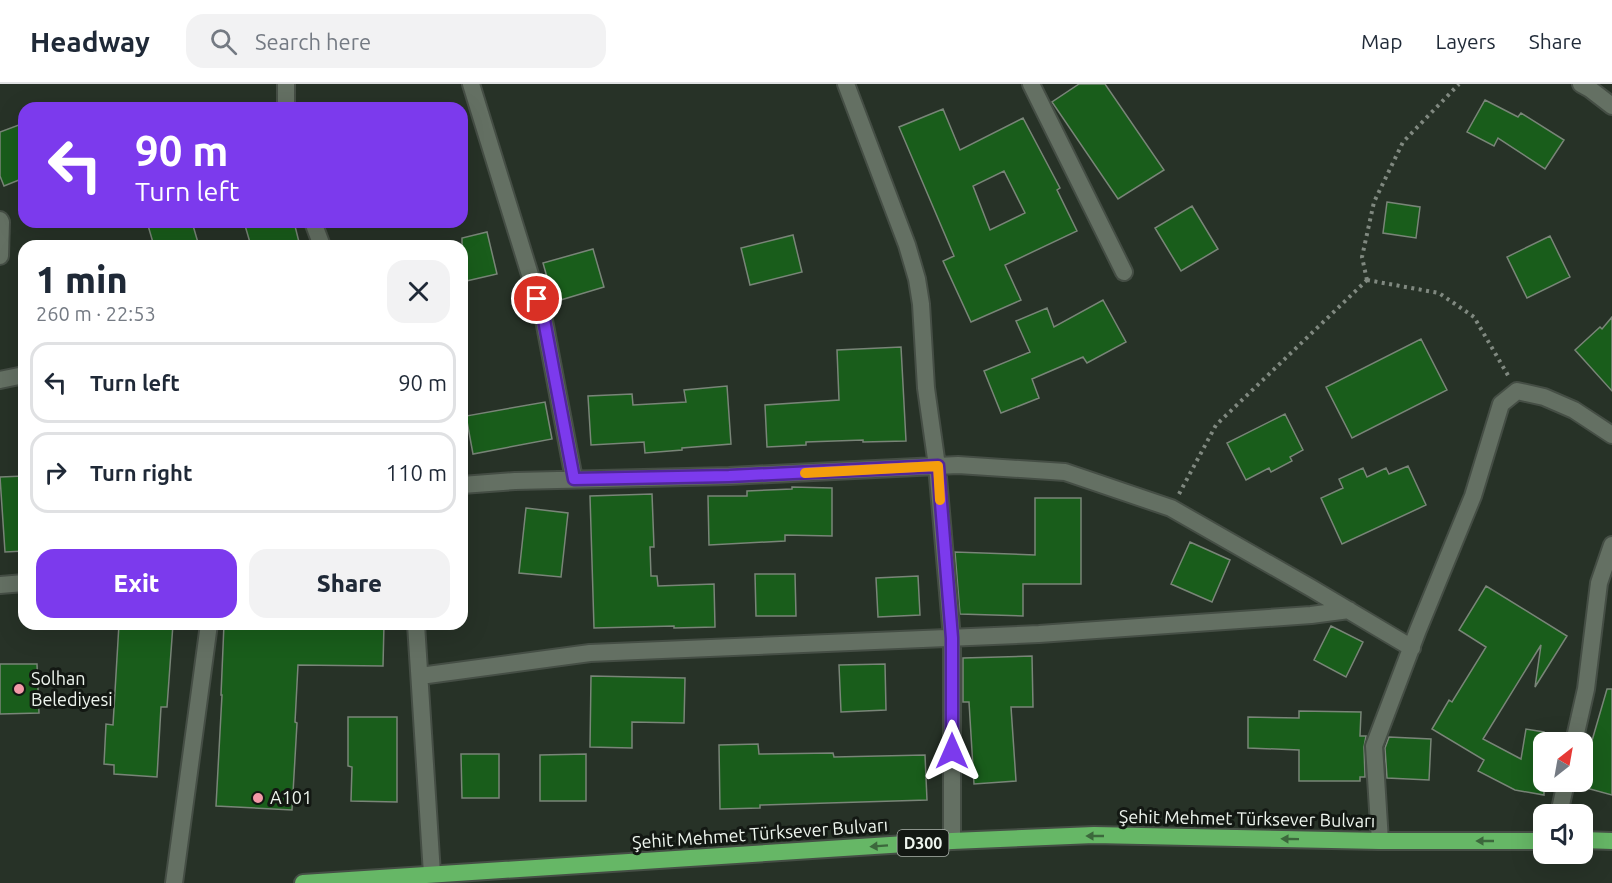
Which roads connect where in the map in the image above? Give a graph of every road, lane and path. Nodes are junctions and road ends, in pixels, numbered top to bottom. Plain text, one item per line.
1 (286, 84) edge
2 (471, 84) edge
3 (846, 84) edge
4 (1031, 84) edge
5 (1459, 84) edge
6 (1581, 84) edge
7 (286, 102) edge
8 (1612, 106) edge
9 (0, 220) edge
10 (0, 256) edge
11 (1124, 272) dead end
12 (1367, 280) junction
13 (18, 376) edge
14 (0, 380) edge
15 (1517, 391) junction
16 (1612, 435) edge
17 (938, 466) junction
18 (574, 479) junction
19 (468, 485) edge
20 (1171, 508) junction
21 (1612, 545) edge
22 (18, 584) edge
23 (0, 585) edge
24 (1349, 610) junction
25 (208, 630) edge
26 (416, 630) edge
27 (952, 638) junction
28 (1412, 648) junction
29 (420, 676) junction
30 (1576, 732) edge
31 (1593, 840) edge
32 (952, 841) junction
33 (1533, 841) edge
34 (1612, 841) edge
35 (1380, 842) junction
36 (432, 874) junction
37 (174, 883) edge
38 (303, 883) edge

1 - 7 street
2 - 18 street
3 - 17 street
4 - 11 street
5 - 12 path
6 - 8 street
9 - 10 street
12 - 15 path
12 - 20 path
13 - 14 street
15 - 16 street
15 - 28 street
17 - 18 street
17 - 20 street
17 - 27 street
18 - 19 street
20 - 24 street
21 - 30 street
22 - 23 street
24 - 27 street
24 - 28 street
25 - 37 street
26 - 29 street
27 - 29 street
27 - 32 street
28 - 35 street
29 - 36 street
31 - 34 highway
35 -> 32 highway, Şehit Mehmet Türksever Bulvarı / D300
32 -> 36 highway, Şehit Mehmet Türksever Bulvarı / D300
33 -> 35 highway, Şehit Mehmet Türksever Bulvarı / D300
36 - 38 highway, Şehit Mehmet Türksever Bulvarı / D300

